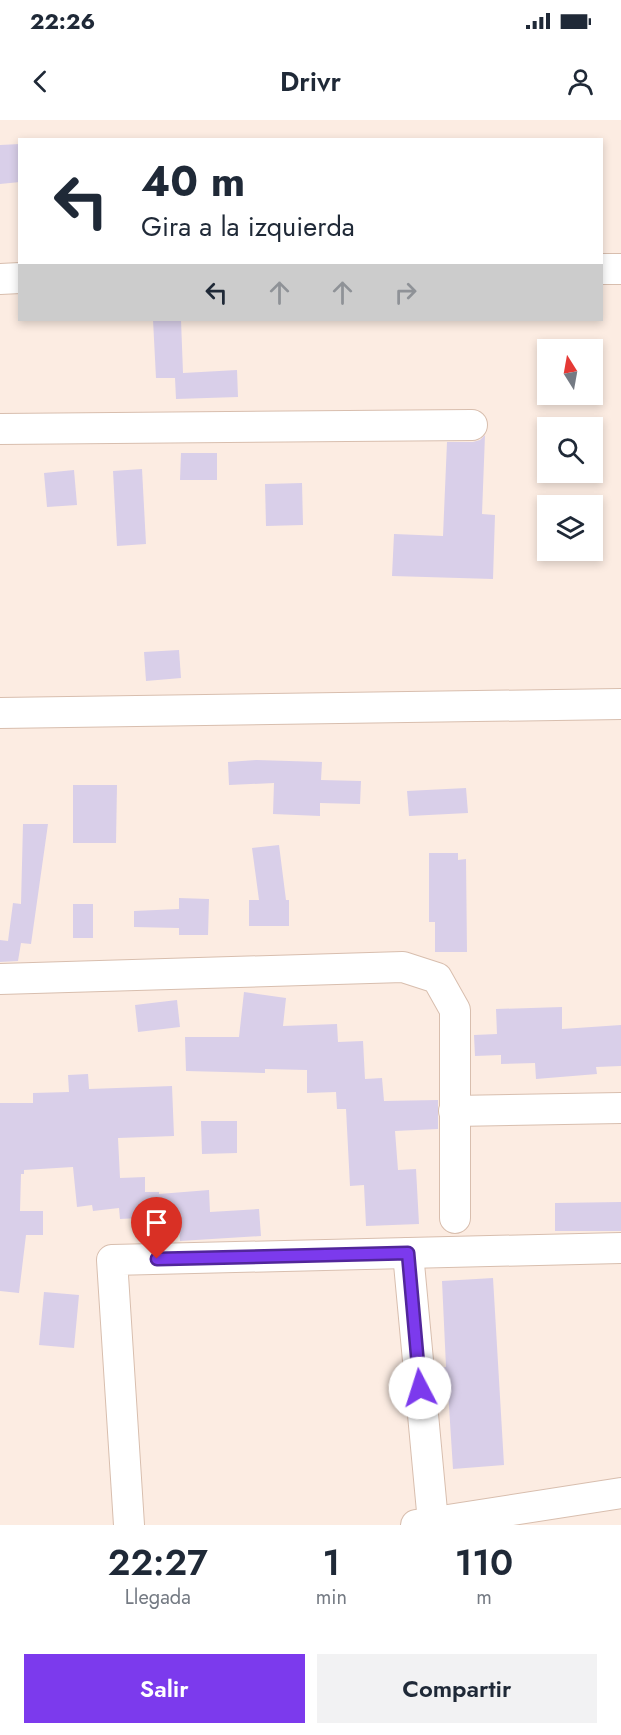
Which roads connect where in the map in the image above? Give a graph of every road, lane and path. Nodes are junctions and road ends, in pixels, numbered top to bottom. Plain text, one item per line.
1 (603, 269) edge
2 (621, 269) edge
3 (18, 278) edge
4 (0, 279) edge
5 (472, 426) dead end
6 (0, 429) edge
7 (621, 704) edge
8 (0, 713) edge
9 (0, 979) edge
10 (621, 1108) edge
11 (454, 1111) junction
12 (455, 1218) dead end
13 (621, 1248) edge
14 (408, 1253) junction
15 (621, 1493) edge
16 (425, 1524) edge
17 (129, 1525) edge

1 - 2 street
3 - 4 street
5 - 6 street
7 - 8 street
9 - 11 street
10 - 11 street
11 - 12 street
13 - 14 street
14 - 16 street
14 - 17 street
15 - 16 street

